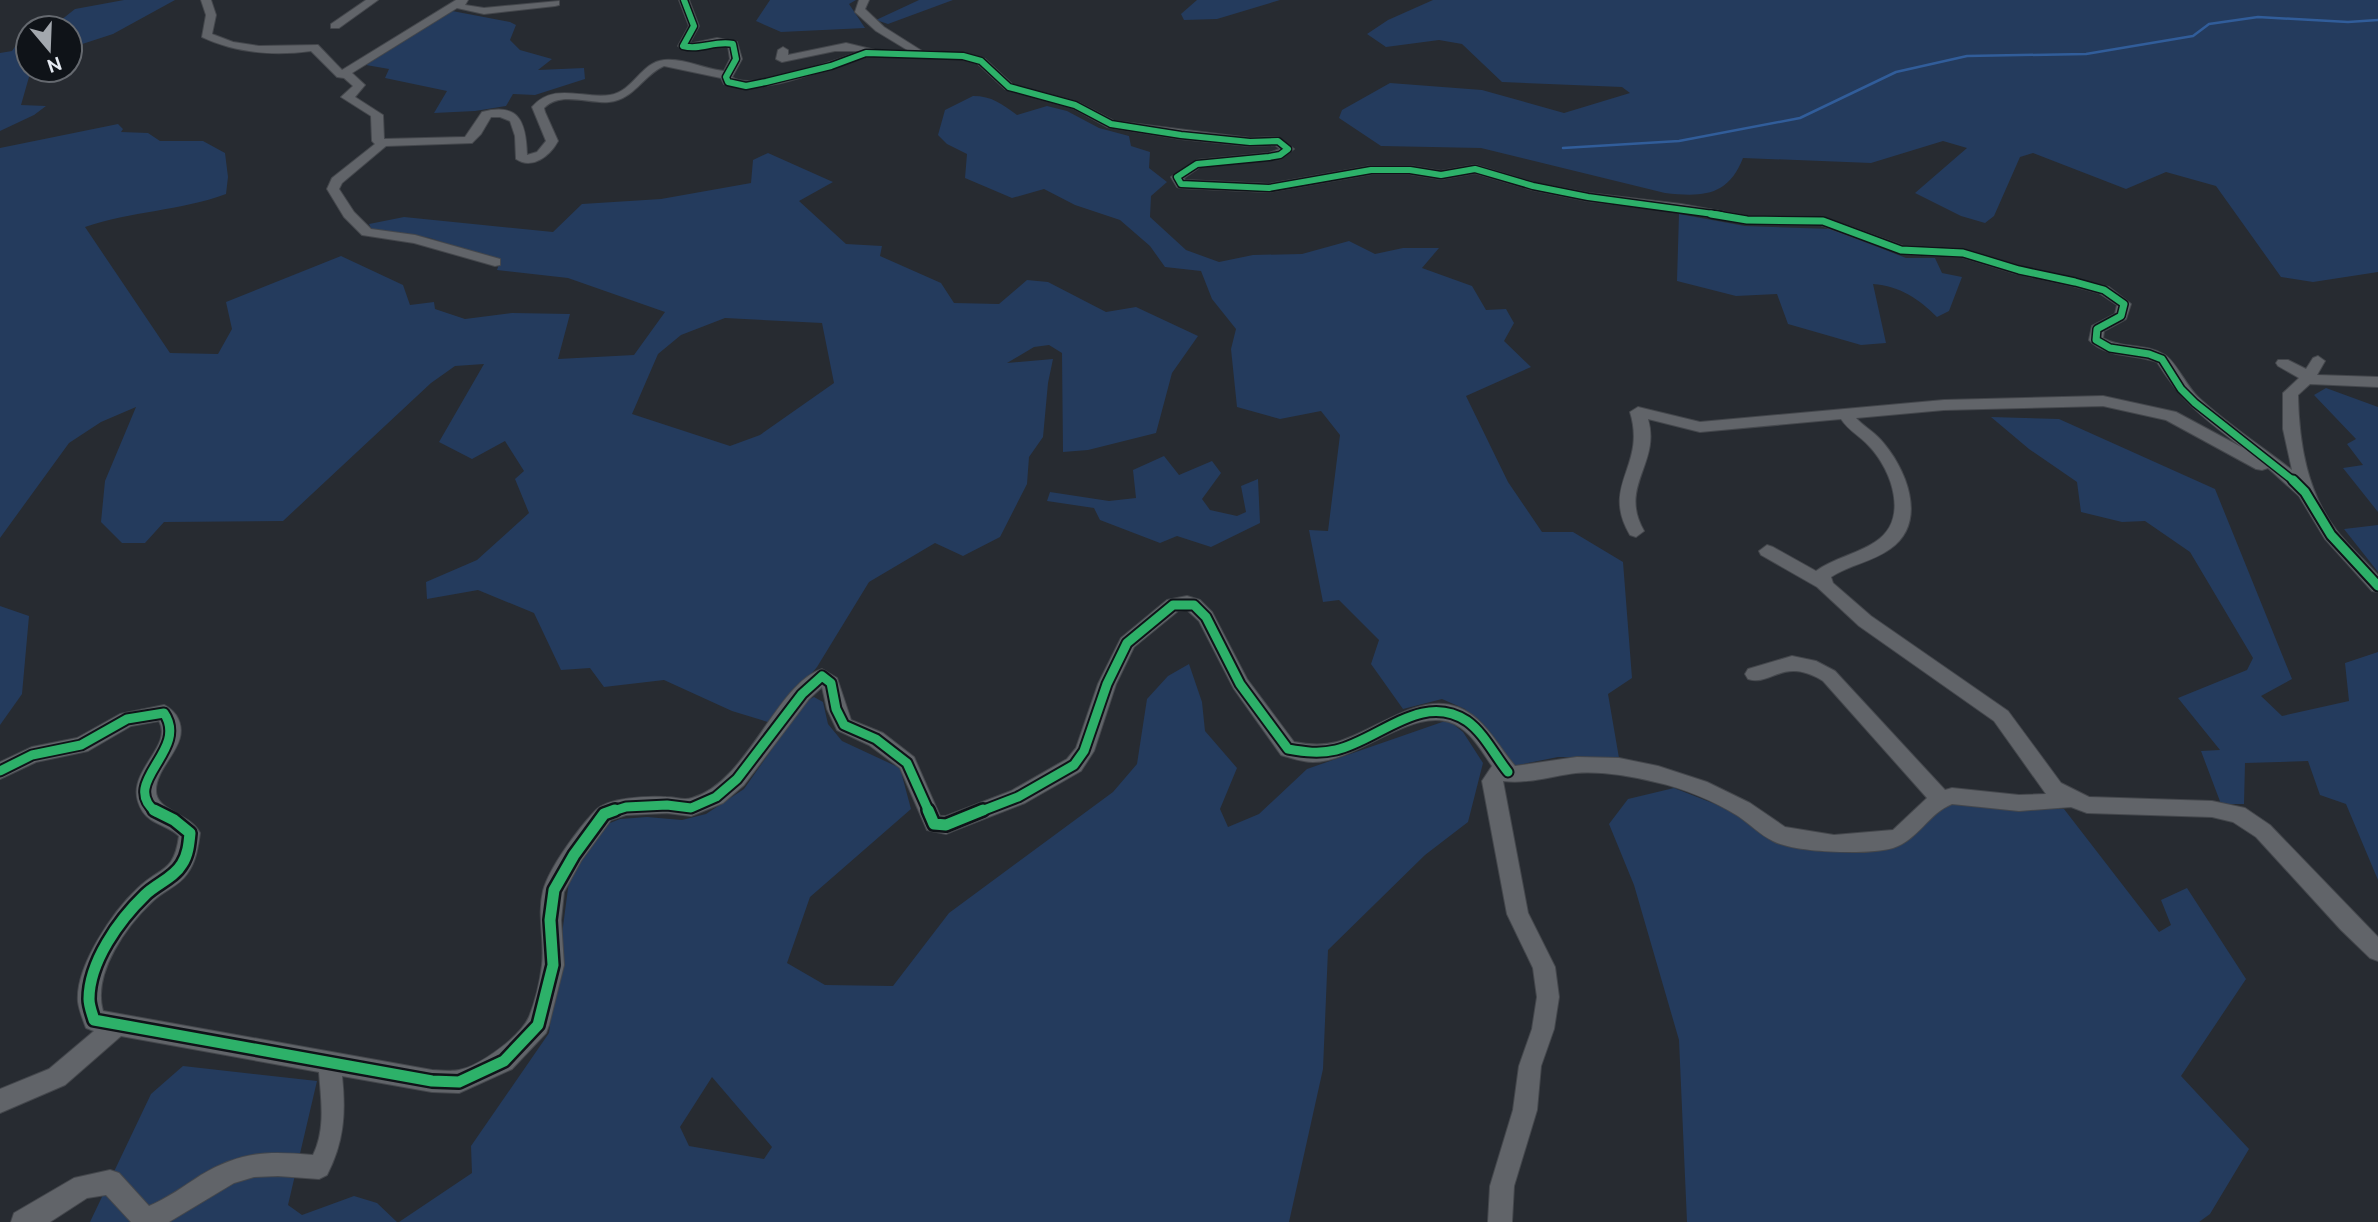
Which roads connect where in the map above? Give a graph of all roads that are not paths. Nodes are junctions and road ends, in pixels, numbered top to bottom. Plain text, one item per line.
1 (206, 0) edge
2 (373, 0) edge
3 (684, 0) edge
4 (863, 0) edge
5 (461, 2) edge
6 (555, 3) dead end
7 (335, 26) dead end
8 (783, 50) dead end
9 (876, 52) junction
10 (918, 53) junction
11 (346, 73) junction
12 (727, 75) junction
13 (383, 143) junction
14 (495, 262) dead end
15 (2318, 361) dead end
16 (2283, 363) dead end
17 (2307, 378) junction
18 (2378, 382) edge
19 (1846, 414) junction
20 (2305, 492) junction
21 (1636, 531) dead end
22 (1767, 551) dead end
23 (1824, 583) junction
24 (2378, 586) edge
25 (1754, 674) dead end
26 (0, 771) edge
27 (1508, 772) junction
28 (2071, 798) junction
29 (1941, 800) junction
30 (2378, 951) edge
31 (118, 1024) junction
32 (330, 1061) junction
33 (0, 1101) edge
34 (23, 1222) edge
35 (1500, 1222) edge

1 - 11 street
2 - 7 street
3 - 12 street
4 - 10 street
5 - 6 street
5 - 11 street
8 - 9 street
9 - 10 street
9 - 12 street
10 - 20 street
11 - 13 street
12 - 13 street
13 - 14 street
15 - 17 street
16 - 17 street
17 - 18 street
17 - 20 street
19 - 20 street
19 - 21 street
19 - 23 street
20 - 24 street
22 - 23 street
23 - 28 street
25 - 29 street
26 - 31 street
27 - 29 street
27 - 32 street
27 - 35 street
28 - 29 street
28 - 30 street
31 - 32 street
31 - 33 street
32 - 34 street

